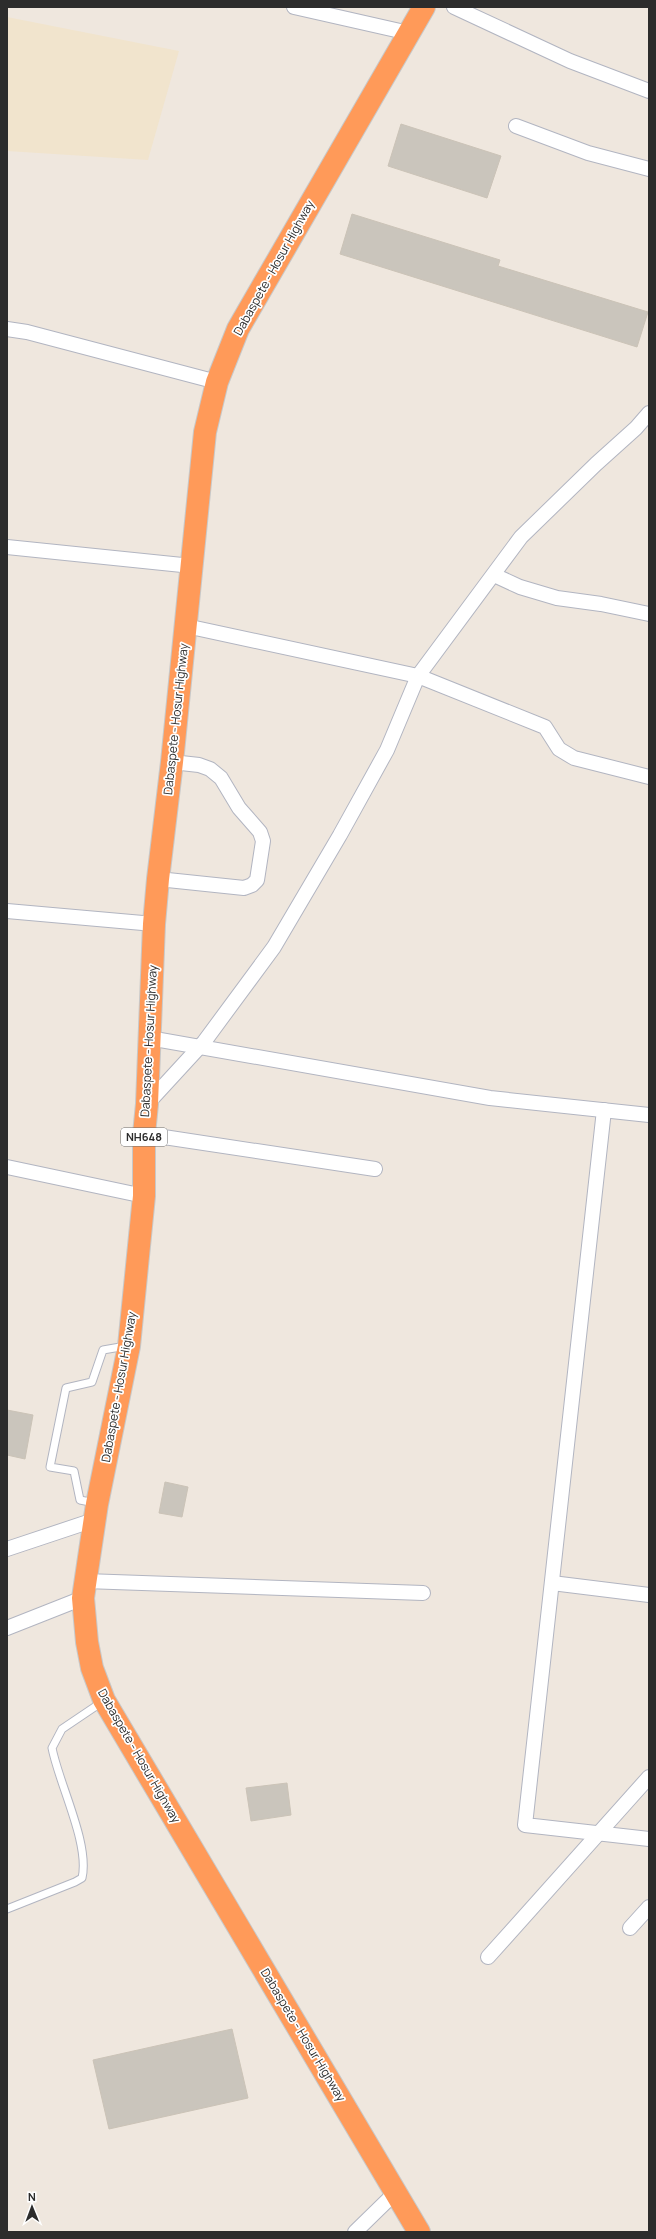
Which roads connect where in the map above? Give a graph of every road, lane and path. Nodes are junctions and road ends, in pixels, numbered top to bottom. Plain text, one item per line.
1 (294, 7) edge
2 (424, 7) edge
3 (454, 7) edge
4 (409, 33) junction
5 (649, 91) edge
6 (516, 126) dead end
7 (649, 169) edge
8 (7, 329) edge
9 (217, 382) junction
10 (649, 413) edge
11 (7, 547) edge
12 (192, 566) junction
13 (494, 575) junction
14 (649, 614) edge
15 (186, 626) junction
16 (418, 676) junction
17 (172, 762) junction
18 (649, 777) edge
19 (158, 879) junction
20 (7, 911) edge
21 (154, 924) junction
22 (149, 1038) junction
23 (147, 1104) junction
24 (604, 1110) junction
25 (649, 1115) edge
26 (144, 1134) junction
27 (7, 1167) edge
28 (375, 1169) dead end
29 (144, 1196) junction
30 (129, 1346) junction
31 (95, 1512) junction
32 (7, 1549) edge
33 (552, 1583) junction
34 (84, 1590) junction
35 (423, 1593) dead end
36 (649, 1595) edge
37 (7, 1628) edge
38 (104, 1700) junction
39 (649, 1777) edge
40 (598, 1833) junction
41 (649, 1839) edge
42 (649, 1907) edge
43 (7, 1909) edge
44 (630, 1928) dead end
45 (488, 1957) dead end
46 (396, 2192) junction
47 (355, 2232) edge
48 (419, 2232) edge

1 - 4 street
2 - 4 highway, Dabaspete - Hosur Highway / NH648
3 - 5 street
4 - 9 highway, Dabaspete - Hosur Highway / NH648
6 - 7 street
8 - 9 street
9 - 12 highway, Dabaspete - Hosur Highway / NH648
10 - 13 street
11 - 12 street
12 - 15 highway, Dabaspete - Hosur Highway / NH648
13 - 14 street
13 - 16 street
15 - 16 street
15 - 17 highway, Dabaspete - Hosur Highway / NH648
16 - 18 street
16 - 23 street
17 - 19 highway, Dabaspete - Hosur Highway / NH648
17 - 19 street
19 - 21 highway, Dabaspete - Hosur Highway / NH648
20 - 21 street
21 - 22 highway, Dabaspete - Hosur Highway / NH648
22 - 23 highway, Dabaspete - Hosur Highway / NH648
22 - 24 street
23 - 26 highway, Dabaspete - Hosur Highway / NH648
24 - 25 street
24 - 33 street
26 - 28 street
26 - 29 highway, Dabaspete - Hosur Highway / NH648
27 - 29 street
29 - 30 highway, Dabaspete - Hosur Highway / NH648
30 - 31 highway, Dabaspete - Hosur Highway / NH648
30 - 31 lane
31 - 32 street
31 - 34 highway, Dabaspete - Hosur Highway / NH648
33 - 36 street
33 - 40 street
34 - 35 street
34 - 37 street
34 - 38 highway, Dabaspete - Hosur Highway / NH648
38 - 43 lane
38 - 46 highway, Dabaspete - Hosur Highway / NH648
39 - 40 street
40 - 41 street
40 - 45 street
42 - 44 street
46 - 47 street
46 - 48 highway, Dabaspete - Hosur Highway / NH648

